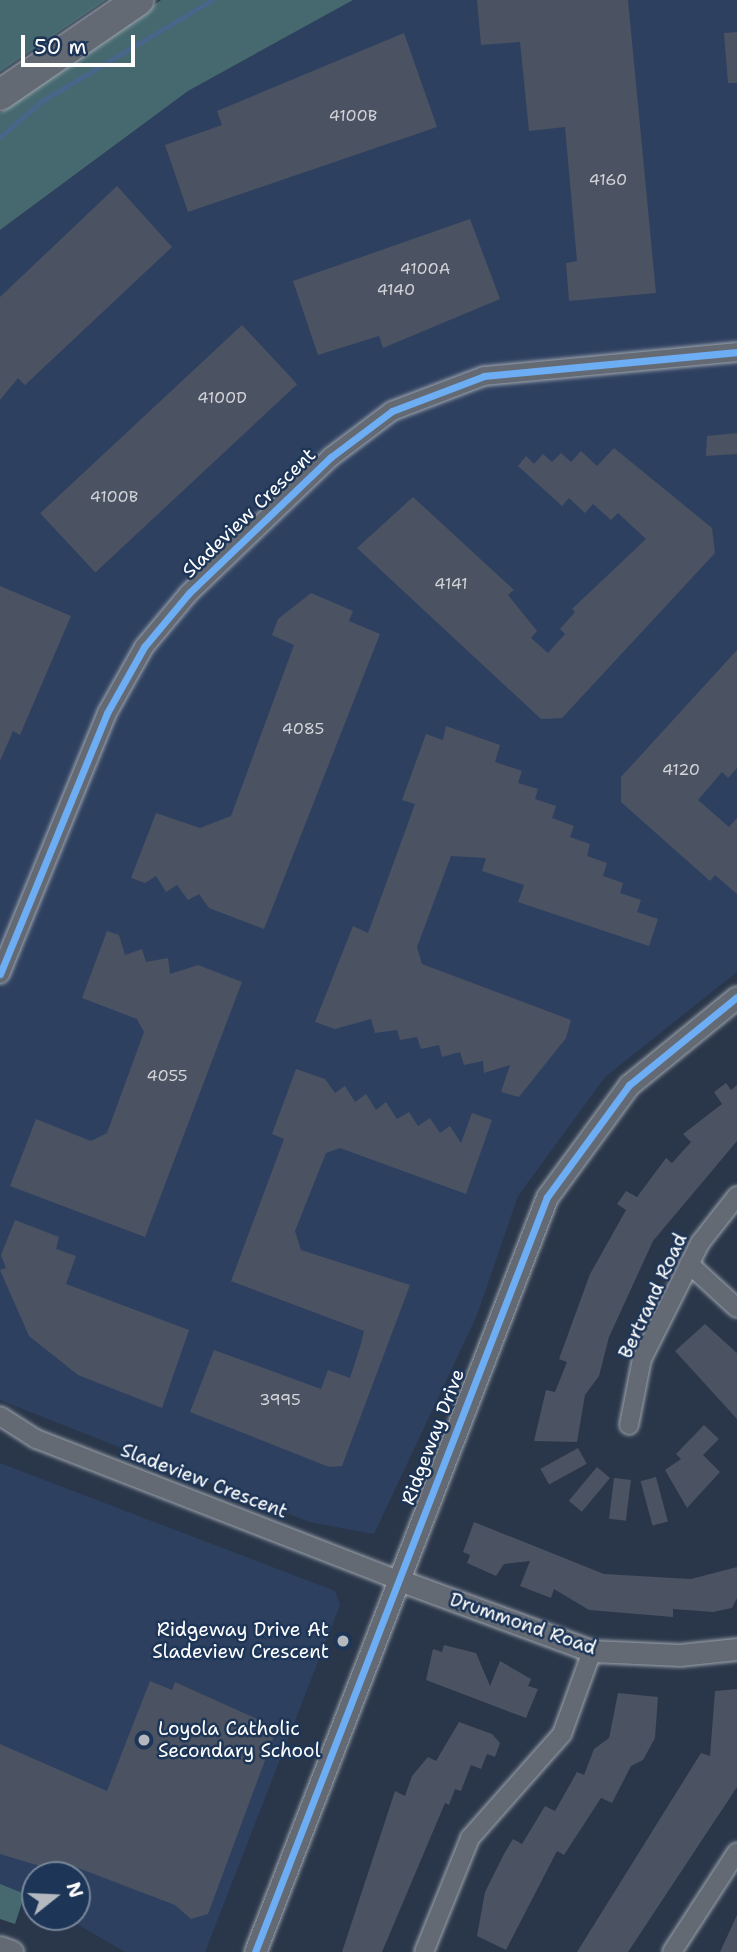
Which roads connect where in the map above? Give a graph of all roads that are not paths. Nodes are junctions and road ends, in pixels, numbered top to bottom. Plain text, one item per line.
1 (139, 0) edge
2 (0, 95) edge
3 (737, 352) edge
4 (0, 974) edge
5 (737, 997) edge
6 (737, 1196) edge
7 (688, 1264) junction
8 (737, 1308) edge
9 (0, 1416) edge
10 (629, 1425) dead end
11 (396, 1578) junction
12 (737, 1648) edge
13 (592, 1651) junction
14 (737, 1852) edge
15 (0, 1948) edge
16 (11, 1952) edge
17 (255, 1952) edge
18 (424, 1952) edge
19 (672, 1952) edge

1 - 2 highway
3 - 4 street, Sladeview Crescent
5 - 11 street, Ridgeway Drive
6 - 7 street, Bertrand Road
7 - 8 street
7 - 10 street, Bertrand Road
9 - 11 street, Sladeview Crescent
11 - 13 street, Drummond Road
11 - 17 street, Ridgeway Drive
12 - 13 street, Drummond Road
13 - 18 street
14 - 19 street
15 - 16 main road

